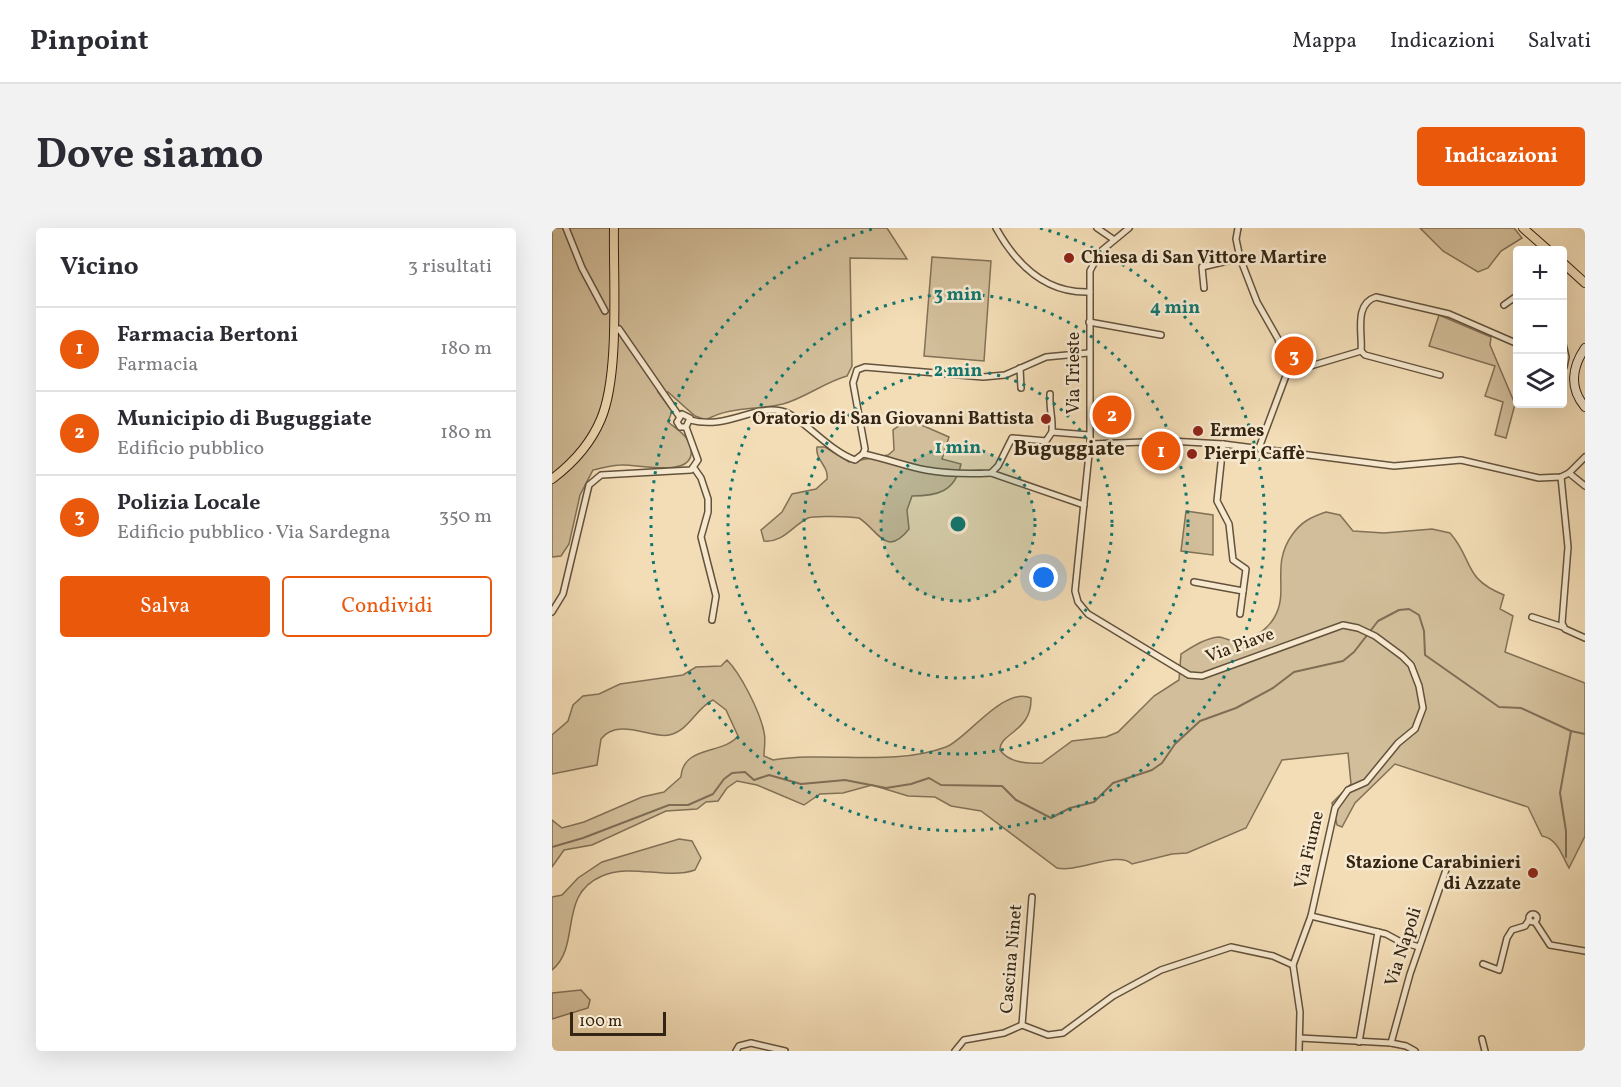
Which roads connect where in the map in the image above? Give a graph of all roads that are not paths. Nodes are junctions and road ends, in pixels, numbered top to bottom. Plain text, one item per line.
1 (566, 228) edge
2 (615, 228) edge
3 (996, 228) edge
4 (1096, 228) edge
5 (1128, 228) edge
6 (1238, 228) edge
7 (1523, 228) edge
8 (1113, 239) junction
9 (1543, 246) edge
10 (1240, 258) junction
11 (1567, 267) edge
12 (1585, 283) edge
13 (1204, 288) dead end
14 (1089, 292) junction
15 (1513, 299) edge
16 (1504, 305) dead end
17 (605, 311) dead end
18 (1089, 322) junction
19 (619, 329) dead end
20 (1161, 334) dead end
21 (1513, 342) edge
22 (1585, 348) edge
23 (1361, 351) junction
24 (1088, 353) junction
25 (1020, 368) junction
26 (1567, 368) edge
27 (1574, 370) junction
28 (1287, 373) junction
29 (1440, 375) dead end
30 (1021, 388) dead end
31 (1050, 394) dead end
32 (1585, 407) edge
33 (679, 416) junction
34 (690, 420) junction
35 (686, 427) junction
36 (1102, 429) dead end
37 (1109, 429) junction
38 (1118, 429) dead end
39 (1052, 432) junction
40 (1089, 435) junction
41 (1089, 444) junction
42 (1110, 444) junction
43 (1223, 444) junction
44 (1259, 448) junction
45 (863, 454) junction
46 (1585, 457) edge
47 (694, 468) junction
48 (991, 473) junction
49 (1569, 473) junction
50 (1561, 477) junction
51 (552, 479) edge
52 (1585, 486) edge
53 (1084, 506) junction
54 (1194, 582) dead end
55 (1243, 591) junction
56 (1078, 602) joint
57 (552, 612) edge
58 (1240, 614) dead end
59 (1532, 617) dead end
60 (712, 620) dead end
61 (1563, 627) junction
62 (1359, 628) joint
63 (1585, 638) edge
64 (1449, 861) dead end
65 (1032, 897) dead end
66 (1311, 916) junction
67 (1378, 932) junction
68 (1419, 947) junction
69 (1585, 951) edge
70 (1483, 964) dead end
71 (1293, 965) junction
72 (1022, 1025) junction
73 (1300, 1038) junction
74 (1482, 1039) dead end
75 (1359, 1042) junction
76 (1391, 1043) junction
77 (736, 1051) edge
78 (785, 1051) edge
79 (954, 1051) edge
80 (1299, 1051) edge
81 (1414, 1051) edge
82 (1485, 1051) edge

1 - 17 street
2 - 51 main road
3 - 14 street
4 - 8 street
5 - 8 street, Via Trieste
6 - 10 street
7 - 9 main road
8 - 14 street, Via Trieste
10 - 13 street
10 - 28 street
11 - 12 main road
14 - 18 street, Via Trieste
15 - 16 street
18 - 20 street, Via Trieste
18 - 24 street, Via Trieste
19 - 33 street
21 - 23 street
22 - 27 main road
23 - 28 street
23 - 29 street
24 - 25 street
24 - 40 street, Via Trieste
25 - 30 street
25 - 45 street
26 - 27 street
27 - 32 main road
28 - 44 street
31 - 39 street
33 - 34 street
33 - 35 street
34 - 35 street
34 - 45 street
35 - 47 street
36 - 37 street
37 - 38 street
37 - 42 street
39 - 40 street
39 - 48 street
40 - 41 street, Via Trieste
41 - 42 street
41 - 53 street, Via Trieste
42 - 43 street
43 - 44 street
43 - 55 street
44 - 50 street
45 - 48 street
46 - 49 street
47 - 57 street
47 - 60 street
48 - 53 street
49 - 50 street
49 - 52 street
50 - 61 street
53 - 56 street, Via Trieste
54 - 55 street
55 - 58 street
56 - 62 street, Via Piave
59 - 61 street
61 - 63 street
62 - 66 street, Via Fiume
64 - 68 street, Via Napoli
65 - 72 street, Cascina Ninet
66 - 67 street
66 - 71 street, Via Fiume
67 - 68 street
67 - 75 street
68 - 76 street, Via Napoli
69 - 70 street
71 - 72 street
71 - 73 street, Via Fiume
72 - 79 street
73 - 75 street
73 - 80 street, Via Fiume
74 - 82 street
75 - 76 street
76 - 81 street
77 - 78 street

